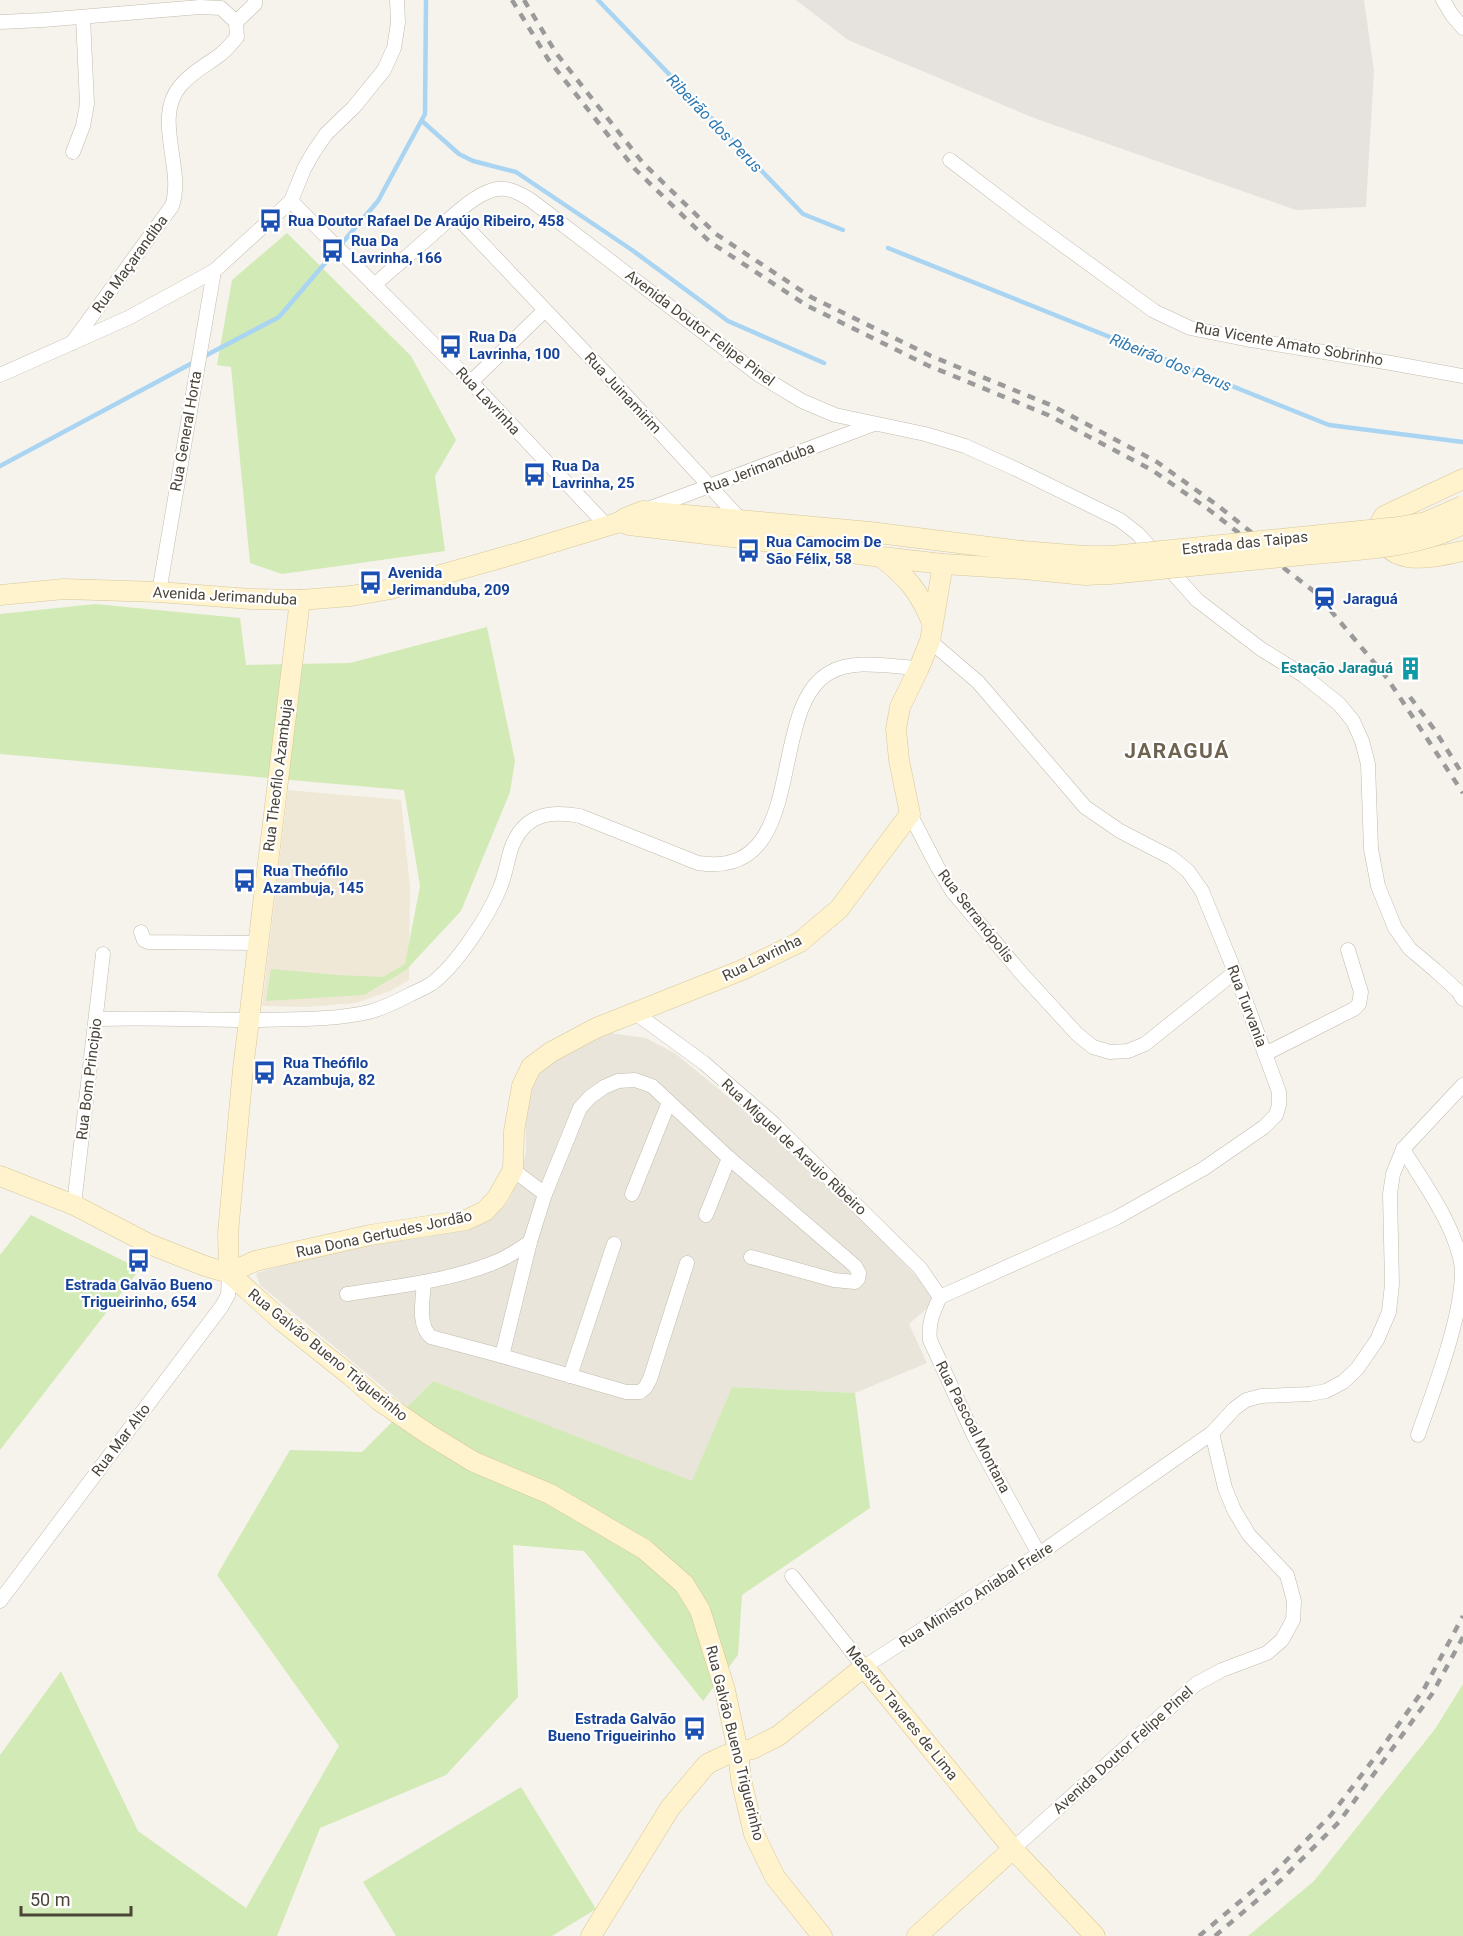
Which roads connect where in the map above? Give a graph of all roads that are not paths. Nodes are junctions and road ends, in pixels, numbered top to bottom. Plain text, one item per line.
1 (255, 0) edge
2 (397, 0) edge
3 (1443, 0) edge
4 (83, 17) junction
5 (0, 22) edge
6 (236, 22) junction
7 (1463, 28) edge
8 (73, 152) dead end
9 (950, 160) dead end
10 (291, 201) junction
11 (455, 215) junction
12 (214, 271) junction
13 (374, 285) junction
14 (544, 311) junction
15 (70, 345) junction
16 (0, 375) edge
17 (1463, 376) edge
18 (471, 382) junction
19 (874, 424) junction
20 (1463, 479) edge
21 (710, 486) junction
22 (1463, 506) edge
23 (644, 511) junction
24 (741, 520) junction
25 (613, 524) junction
26 (1463, 524) edge
27 (1463, 551) edge
28 (881, 557) junction
29 (1023, 560) junction
30 (944, 564) junction
31 (159, 592) junction
32 (0, 594) edge
33 (300, 600) junction
34 (931, 631) junction
35 (919, 668) junction
36 (910, 814) junction
37 (141, 932) dead end
38 (258, 943) junction
39 (1348, 950) dead end
40 (103, 954) dead end
41 (1234, 972) junction
42 (1463, 999) edge
43 (634, 1012) junction
44 (96, 1019) junction
45 (249, 1020) junction
46 (1265, 1054) junction
47 (1463, 1085) edge
48 (669, 1102) junction
49 (1403, 1149) junction
50 (729, 1158) junction
51 (513, 1170) junction
52 (0, 1176) edge
53 (545, 1194) junction
54 (632, 1194) dead end
55 (74, 1205) junction
56 (706, 1215) dead end
57 (530, 1242) junction
58 (614, 1244) dead end
59 (751, 1257) dead end
60 (687, 1263) dead end
61 (229, 1273) junction
62 (424, 1282) junction
63 (347, 1294) dead end
64 (940, 1297) junction
65 (502, 1356) junction
66 (570, 1376) junction
67 (1212, 1433) junction
68 (1418, 1435) dead end
69 (1039, 1554) junction
70 (792, 1576) dead end
71 (0, 1601) edge
72 (864, 1667) junction
73 (738, 1752) junction
74 (1013, 1849) junction
75 (591, 1936) edge
76 (822, 1936) edge
77 (917, 1936) edge
78 (1095, 1936) edge

1 - 6 street, Rua Maçarandiba
2 - 10 street
3 - 7 street
4 - 5 street
4 - 6 street
4 - 8 street
6 - 15 street, Rua Maçarandiba
9 - 17 street, Rua Vicente Amato Sobrinho
10 - 12 street
10 - 13 street, Rua Lavrinha
11 - 13 street, Avenida Doutor Felipe Pinel
11 - 14 street, Rua Juinamirim
11 - 19 street, Avenida Doutor Felipe Pinel
12 - 15 street
12 - 31 street, Rua General Horta
13 - 18 street, Rua Lavrinha
14 - 18 street
14 - 21 street, Rua Juinamirim
15 - 16 street
18 - 25 street, Rua Lavrinha
19 - 21 street, Rua Jerimanduba
19 - 42 street, Avenida Doutor Felipe Pinel
20 - 27 street
21 - 23 street, Rua Jerimanduba
21 - 24 street, Rua Juinamirim
22 - 29 street, Estrada das Taipas, bridge
23 - 24 street
23 - 25 street, Avenida Jerimanduba
24 - 29 street
25 - 28 street
25 - 33 street, Avenida Jerimanduba
26 - 29 street, Estrada das Taipas, bridge
28 - 30 street
28 - 34 street
29 - 30 street
30 - 34 street, Rua Serranópolis
31 - 32 street, Avenida Jerimanduba
31 - 33 street, Avenida Jerimanduba
33 - 38 street, Rua Theofilo Azambuja
34 - 35 street, Rua Serranópolis
34 - 41 street, Rua Turvania
35 - 36 street, Rua Serranópolis
35 - 45 street
36 - 41 street, Rua Serranópolis
36 - 43 street, Rua Lavrinha
37 - 38 street
38 - 45 street, Rua Theofilo Azambuja
39 - 46 street
40 - 44 street, Rua Bom Principio
41 - 46 street, Rua Turvania
43 - 51 street, Rua Dona Gertudes Jordão
43 - 64 street, Rua Miguel de Araujo Ribeiro
44 - 45 street
44 - 55 street, Rua Bom Principio
45 - 61 street, Rua Theofilo Azambuja
46 - 64 street, Rua Turvania
47 - 49 street
48 - 50 street
48 - 53 street
48 - 54 street
49 - 67 street
49 - 68 street
50 - 56 street
50 - 59 street
51 - 53 street
51 - 61 street, Rua Dona Gertudes Jordão
52 - 55 street, Rua Galvão Bueno Triguerinho
53 - 57 street
55 - 61 street, Rua Galvão Bueno Triguerinho
57 - 62 street
57 - 65 street
58 - 66 street
60 - 66 street
61 - 71 street, Rua Mar Alto
61 - 73 street, Rua Galvão Bueno Triguerinho
62 - 63 street
62 - 65 street
64 - 69 street, Rua Pascoal Montana
65 - 66 street
67 - 69 street, Rua Ministro Aniabal Freire
67 - 74 street, Avenida Doutor Felipe Pinel
69 - 72 street, Rua Ministro Aniabal Freire
70 - 72 street, Maestro Tavares de Lima
72 - 73 street, Rua Ministro Aniabal Freire
72 - 74 street, Maestro Tavares de Lima
73 - 75 street, Rua Ministro Aniabal Freire
73 - 76 street, Rua Galvão Bueno Triguerinho
74 - 77 street
74 - 78 street

